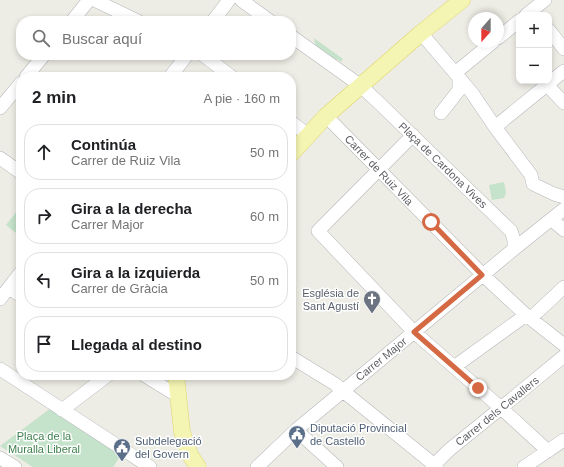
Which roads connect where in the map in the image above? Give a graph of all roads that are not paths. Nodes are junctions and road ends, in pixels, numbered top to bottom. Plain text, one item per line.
1 (90, 0) edge
2 (94, 0) edge
3 (229, 0) edge
4 (241, 0) edge
5 (462, 0) edge
6 (545, 0) edge
7 (533, 12) edge
8 (76, 16) edge
9 (128, 16) edge
10 (217, 16) edge
11 (263, 16) edge
12 (516, 23) edge
13 (421, 33) junction
14 (504, 33) edge
15 (552, 34) edge
16 (296, 40) edge
17 (486, 48) edge
18 (564, 49) edge
19 (40, 60) edge
20 (183, 60) edge
21 (210, 60) edge
22 (564, 71) edge
23 (30, 72) edge
24 (174, 72) edge
25 (225, 72) edge
26 (457, 75) junction
27 (547, 85) junction
28 (361, 86) junction
29 (16, 89) edge
30 (564, 103) edge
31 (0, 108) edge
32 (441, 113) dead end
33 (326, 116) junction
34 (296, 126) edge
35 (495, 128) junction
36 (308, 135) junction
37 (413, 135) junction
38 (296, 148) edge
39 (0, 158) edge
40 (16, 169) edge
41 (379, 170) junction
42 (564, 197) edge
43 (564, 209) edge
44 (552, 220) junction
45 (564, 230) edge
46 (514, 249) junction
47 (482, 275) junction
48 (16, 279) edge
49 (564, 287) edge
50 (9, 288) junction
51 (16, 293) edge
52 (0, 299) edge
53 (528, 316) junction
54 (414, 332) junction
55 (564, 345) edge
56 (564, 356) edge
57 (296, 360) edge
58 (454, 367) junction
59 (0, 369) edge
60 (16, 380) edge
61 (17, 380) edge
62 (101, 380) edge
63 (152, 380) edge
64 (176, 380) edge
65 (343, 391) junction
66 (178, 396) junction
67 (501, 408) junction
68 (62, 410) junction
69 (296, 430) junction
70 (564, 440) edge
71 (548, 451) junction
72 (0, 458) edge
73 (434, 466) edge
74 (15, 467) edge
75 (150, 467) edge
76 (198, 467) edge
77 (257, 467) edge
78 (337, 467) edge
79 (524, 467) edge

1 - 8 street
2 - 9 street
3 - 10 street
4 - 11 street
5 - 13 main road
6 - 7 street
12 - 14 street
13 - 26 street
13 - 28 main road
15 - 18 street
16 - 28 street, Plaça de Cardona Vives
17 - 26 street
19 - 23 street
20 - 24 street
21 - 25 street
22 - 27 street
26 - 32 street
26 - 35 street
27 - 30 street
27 - 35 street
28 - 33 main road
28 - 37 street, Plaça de Cardona Vives
29 - 31 street
33 - 36 main road
33 - 41 street, Carrer de Ruiz Vila
34 - 36 street
35 - 42 street
36 - 38 main road
37 - 41 street
37 - 46 street, Plaça de Cardona Vives
39 - 40 street
41 - 47 street, Carrer de Ruiz Vila
41 - 54 street
43 - 44 street, Carrer Major
44 - 45 street
44 - 46 street, Carrer Major
46 - 47 street, Carrer Major
47 - 53 street, Carrer de Ruiz Vila
47 - 54 street, Carrer Major
48 - 50 street
49 - 53 street
50 - 51 street
50 - 52 street
53 - 55 street, Carrer de Ruiz Vila
53 - 58 street
54 - 58 street
54 - 65 street, Carrer Major
56 - 67 street, Carrer dels Cavallers
57 - 65 street
58 - 67 street
59 - 60 street
61 - 68 street
62 - 68 street
63 - 66 street
64 - 66 main road
65 - 69 street, Carrer Major
65 - 73 street
66 - 76 main road
67 - 71 street
67 - 73 street, Carrer dels Cavallers
68 - 75 street
69 - 77 street, Carrer Major
69 - 78 street
70 - 71 street
71 - 79 street
72 - 74 street

